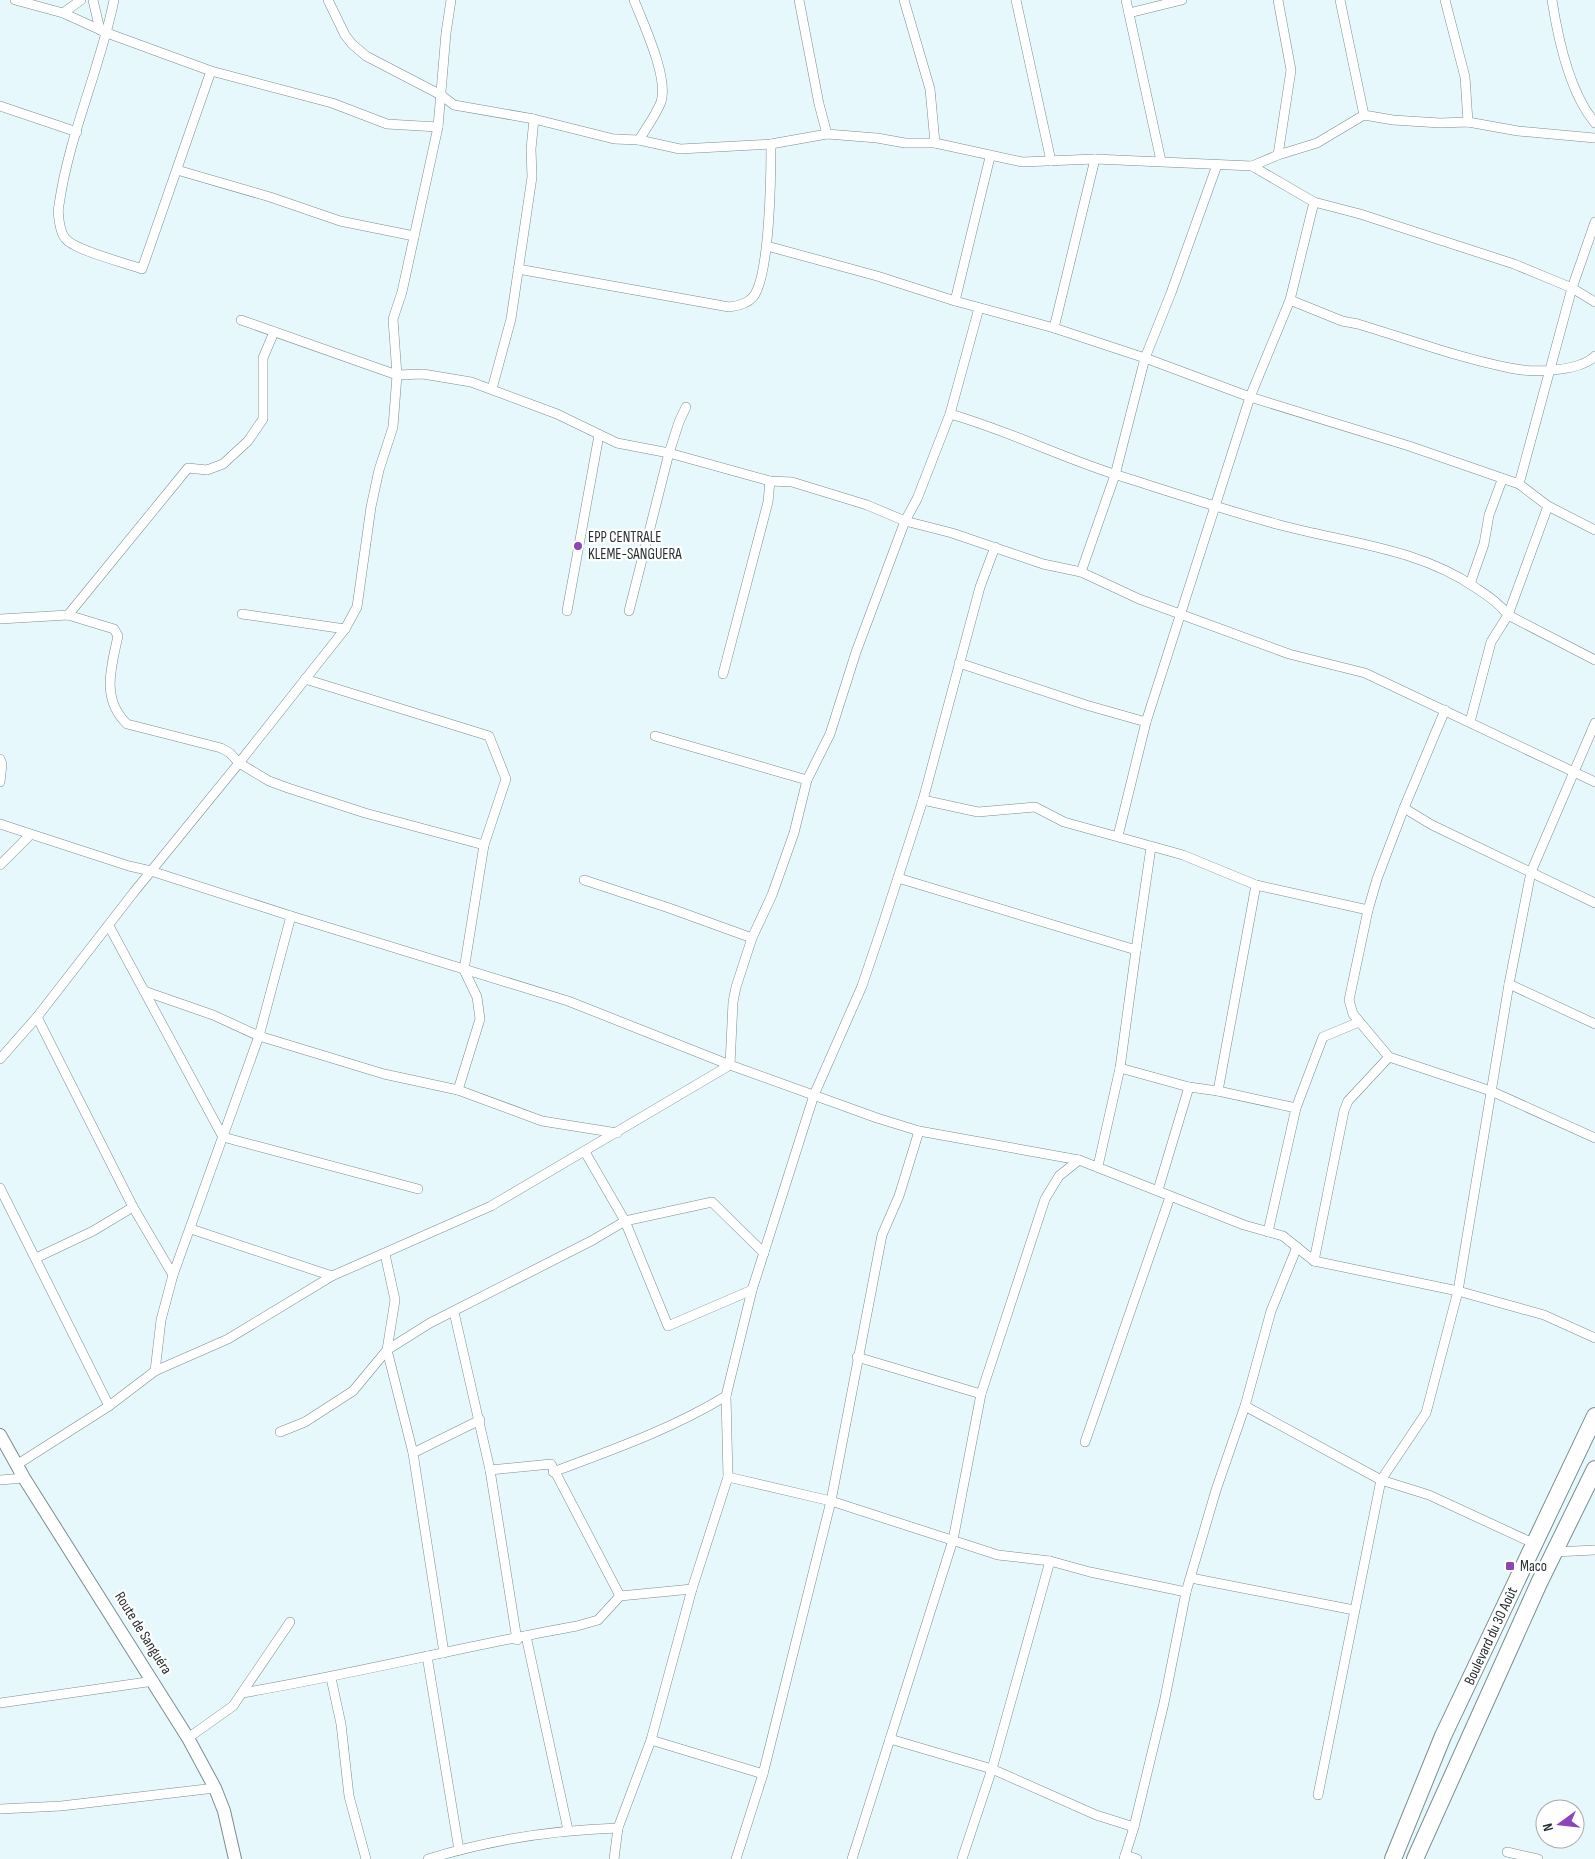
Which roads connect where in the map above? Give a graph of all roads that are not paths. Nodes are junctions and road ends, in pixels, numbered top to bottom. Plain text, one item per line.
1 (15, 0) edge
2 (81, 0) edge
3 (93, 0) edge
4 (114, 0) edge
5 (328, 0) edge
6 (451, 0) edge
7 (634, 0) edge
8 (799, 0) edge
9 (904, 0) edge
10 (1016, 0) edge
11 (1126, 0) edge
12 (1182, 0) edge
13 (1278, 0) edge
14 (1340, 0) edge
15 (1445, 0) edge
16 (1552, 0) edge
17 (63, 13) junction
18 (1128, 13) junction
19 (104, 31) junction
20 (211, 71) junction
21 (441, 95) junction
22 (0, 106) edge
23 (1364, 115) junction
24 (534, 119) junction
25 (1468, 122) junction
26 (1595, 123) edge
27 (438, 127) junction
28 (77, 132) junction
29 (827, 134) junction
30 (1595, 138) edge
31 (639, 140) junction
32 (771, 144) junction
33 (936, 144) junction
34 (1278, 155) junction
35 (990, 157) junction
36 (1095, 158) junction
37 (1051, 161) junction
38 (1161, 161) junction
39 (1216, 165) junction
40 (1252, 166) junction
41 (177, 170) junction
42 (1314, 202) junction
43 (1595, 222) edge
44 (414, 236) junction
45 (767, 246) junction
46 (518, 270) junction
47 (1572, 288) junction
48 (1290, 300) junction
49 (955, 301) junction
50 (1595, 302) edge
51 (979, 308) junction
52 (241, 320) dead end
53 (1054, 328) junction
54 (274, 332) junction
55 (1595, 356) edge
56 (1145, 358) junction
57 (1551, 370) junction
58 (397, 375) junction
59 (492, 389) junction
60 (1250, 397) junction
61 (686, 407) dead end
62 (950, 414) junction
63 (598, 434) junction
64 (669, 453) junction
65 (1115, 475) junction
66 (1502, 480) junction
67 (770, 481) junction
68 (1519, 484) junction
69 (1213, 505) junction
70 (1548, 506) junction
71 (905, 521) junction
72 (1595, 530) edge
73 (995, 547) junction
74 (1080, 572) junction
75 (1470, 584) junction
76 (567, 611) dead end
77 (629, 611) dead end
78 (242, 614) dead end
79 (1182, 614) junction
80 (1508, 614) junction
81 (68, 615) junction
82 (0, 619) edge
83 (344, 629) junction
84 (1595, 660) edge
85 (959, 663) junction
86 (723, 674) dead end
87 (305, 679) junction
88 (1445, 710) junction
89 (1146, 722) junction
90 (1470, 722) junction
91 (1595, 723) edge
92 (655, 736) dead end
93 (0, 759) edge
94 (240, 763) junction
95 (1574, 773) junction
96 (806, 780) junction
97 (0, 782) edge
98 (1595, 782) edge
99 (923, 800) junction
100 (1404, 808) junction
101 (0, 824) edge
102 (30, 835) junction
103 (1118, 836) junction
104 (484, 844) junction
105 (1151, 847) junction
106 (0, 865) edge
107 (151, 871) junction
108 (1531, 872) junction
109 (898, 878) junction
110 (584, 880) dead end
111 (1256, 885) junction
112 (1595, 903) edge
113 (1368, 910) junction
114 (290, 916) junction
115 (109, 926) junction
116 (752, 938) junction
117 (1136, 950) junction
118 (464, 970) junction
119 (1509, 984) junction
120 (144, 990) junction
121 (37, 1017) junction
122 (1359, 1022) junction
123 (1595, 1024) edge
124 (259, 1036) junction
125 (1389, 1057) junction
126 (0, 1059) edge
127 (730, 1065) junction
128 (1120, 1068) junction
129 (1189, 1087) junction
130 (458, 1090) junction
131 (1218, 1091) junction
132 (1492, 1091) junction
133 (814, 1095) junction
134 (1296, 1108) junction
135 (919, 1131) junction
136 (617, 1133) junction
137 (223, 1137) junction
138 (1595, 1138) edge
139 (585, 1152) junction
140 (1079, 1160) junction
141 (1098, 1166) junction
142 (0, 1188) edge
143 (418, 1189) dead end
144 (1158, 1190) junction
145 (1170, 1197) junction
146 (133, 1207) junction
147 (625, 1221) junction
148 (191, 1229) junction
149 (1268, 1232) junction
150 (1298, 1247) junction
151 (764, 1253) junction
152 (385, 1254) junction
153 (36, 1258) junction
154 (1314, 1261) junction
155 (173, 1275) junction
156 (332, 1276) junction
157 (752, 1290) junction
158 (1458, 1291) junction
159 (454, 1312) junction
160 (1595, 1338) edge
161 (387, 1350) junction
162 (857, 1357) junction
163 (155, 1371) junction
164 (981, 1394) junction
165 (726, 1396) junction
166 (109, 1406) junction
167 (1245, 1406) junction
168 (1595, 1416) edge
169 (480, 1420) junction
170 (280, 1432) dead end
171 (0, 1435) edge
172 (1085, 1442) dead end
173 (413, 1453) junction
174 (18, 1464) junction
175 (1595, 1469) edge
176 (490, 1470) junction
177 (553, 1472) junction
178 (728, 1477) junction
179 (24, 1478) junction
180 (0, 1480) edge
181 (1381, 1480) junction
182 (831, 1501) junction
183 (953, 1540) junction
184 (1535, 1544) junction
185 (1595, 1550) edge
186 (1554, 1552) junction
187 (1050, 1561) junction
188 (1191, 1578) junction
189 (692, 1589) junction
190 (1186, 1592) junction
191 (620, 1596) junction
192 (1354, 1610) junction
193 (290, 1622) dead end
194 (526, 1636) junction
195 (517, 1640) junction
196 (444, 1652) junction
197 (427, 1656) junction
198 (330, 1678) junction
199 (154, 1681) junction
200 (242, 1693) junction
201 (0, 1703) edge
202 (188, 1738) junction
203 (890, 1739) junction
204 (651, 1740) junction
205 (992, 1769) junction
206 (763, 1774) junction
207 (215, 1788) junction
208 (1318, 1795) dead end
209 (0, 1809) edge
210 (1134, 1827) junction
211 (618, 1828) junction
212 (568, 1830) junction
213 (459, 1850) junction
214 (1507, 1852) dead end
215 (1124, 1857) edge
216 (236, 1859) edge
217 (366, 1859) edge
218 (428, 1859) edge
219 (614, 1859) edge
220 (736, 1859) edge
221 (852, 1859) edge
222 (962, 1859) edge
223 (1137, 1859) edge
224 (1393, 1859) edge
225 (1415, 1859) edge
226 (1538, 1859) edge

1 - 17 street
2 - 17 street
3 - 19 street
4 - 19 street
5 - 21 street
6 - 21 street
7 - 31 street
8 - 29 street
9 - 33 street
10 - 37 street
11 - 18 street
12 - 18 street
13 - 34 street
14 - 23 street
15 - 25 street
16 - 26 street
17 - 19 street
18 - 38 street
19 - 20 street
19 - 28 street
20 - 27 street
20 - 41 street
21 - 24 street
21 - 27 street
22 - 28 street
23 - 25 street
23 - 34 street
24 - 31 street
24 - 46 street
25 - 30 street
27 - 44 street
28 - 41 street
29 - 32 street
29 - 33 street
31 - 32 street
32 - 45 street
33 - 35 street
34 - 40 street
35 - 37 street
35 - 49 street
36 - 37 street
36 - 38 street
36 - 53 street
38 - 39 street
39 - 40 street
39 - 56 street
40 - 42 street
41 - 44 street
42 - 47 street
42 - 48 street
43 - 47 street
44 - 58 street
45 - 46 street
45 - 49 street
46 - 59 street
47 - 50 street
47 - 57 street
48 - 57 street
48 - 60 street
49 - 51 street
51 - 53 street
51 - 62 street
52 - 54 street
53 - 56 street
54 - 58 street
54 - 81 street
55 - 57 street
56 - 60 street
56 - 65 street
57 - 68 street
58 - 59 street
58 - 83 street
59 - 63 street
60 - 66 street
60 - 69 street
61 - 64 street
62 - 65 street
62 - 71 street
63 - 64 street
63 - 76 street
64 - 67 street
64 - 77 street
65 - 69 street
65 - 74 street
66 - 68 street
66 - 75 street
67 - 71 street
67 - 86 street
68 - 70 street
69 - 75 street
69 - 79 street
70 - 72 street
70 - 80 street
71 - 73 street
71 - 96 street
73 - 74 street
73 - 85 street
74 - 79 street
75 - 80 street
78 - 83 street
79 - 88 street
79 - 89 street
80 - 84 street
80 - 90 street
81 - 82 street
81 - 94 street
83 - 87 street
85 - 89 street
85 - 99 street
87 - 94 street
87 - 104 street
88 - 90 street
88 - 100 street
89 - 103 street
90 - 95 street
91 - 95 street
92 - 96 street
93 - 97 street
94 - 104 street
94 - 107 street
95 - 98 street
95 - 108 street
96 - 116 street
99 - 103 street
99 - 109 street
100 - 108 street
100 - 113 street
101 - 102 street
102 - 106 street
102 - 107 street
103 - 105 street
104 - 118 street
105 - 111 street
105 - 117 street
107 - 114 street
107 - 115 street
108 - 112 street
108 - 119 street
109 - 117 street
109 - 133 street
110 - 116 street
111 - 113 street
111 - 131 street
113 - 122 street
114 - 118 street
114 - 124 street
115 - 120 street
115 - 121 street
116 - 127 street
117 - 128 street
118 - 127 street
118 - 130 street
119 - 123 street
119 - 132 street
120 - 124 street
120 - 137 street
121 - 126 street
121 - 146 street
122 - 125 street
122 - 134 street
124 - 130 street
124 - 137 street
125 - 132 street
125 - 154 street
127 - 133 street
127 - 136 street
128 - 129 street
128 - 141 street
129 - 131 street
129 - 144 street
130 - 136 street
131 - 134 street
132 - 138 street
132 - 158 street
133 - 135 street
133 - 151 street
134 - 149 street
135 - 140 street
135 - 162 street
136 - 139 street
137 - 143 street
137 - 148 street
139 - 147 street
139 - 152 street
140 - 141 street
140 - 164 street
141 - 144 street
142 - 153 street
144 - 145 street
145 - 149 street
145 - 172 street
146 - 153 street
146 - 155 street
147 - 151 street
147 - 157 street
147 - 159 street
148 - 155 street
148 - 156 street
149 - 150 street
150 - 154 street
150 - 167 street
151 - 157 street
152 - 156 street
152 - 161 street
153 - 166 street
154 - 158 street
155 - 163 street
156 - 163 street
157 - 165 street
158 - 160 street
158 - 181 street
159 - 161 street
159 - 169 street
161 - 170 street
161 - 173 street
162 - 164 street
162 - 182 street
163 - 166 street
164 - 183 street
165 - 177 street
165 - 178 street
166 - 174 street
167 - 181 street
167 - 188 street
168 - 184 highway, Boulevard du 30 Août
169 - 173 street
169 - 176 street
171 - 174 street, Route de Sanguéra
173 - 196 street
174 - 179 street, Route de Sanguéra
175 - 186 highway, Boulevard du 30 Août
176 - 177 street
176 - 195 street
177 - 191 street
178 - 182 street
178 - 189 street
179 - 180 street
179 - 199 street, Route de Sanguéra
181 - 184 street
181 - 192 street
182 - 183 street
182 - 206 street
183 - 187 street
183 - 203 street
184 - 224 highway, Boulevard du 30 Août
185 - 186 street
186 - 225 highway, Boulevard du 30 Août
187 - 190 street
187 - 205 street
188 - 190 street
188 - 192 street
189 - 191 street
189 - 204 street
190 - 210 street
191 - 194 street
192 - 208 street
193 - 200 street
194 - 195 street
194 - 212 street
195 - 196 street
196 - 197 street
197 - 198 street
197 - 213 street
198 - 200 street
198 - 217 street
199 - 201 street
199 - 202 street, Route de Sanguéra
200 - 202 street
202 - 207 street, Route de Sanguéra
203 - 205 street
203 - 221 street
204 - 206 street
204 - 211 street
205 - 210 street
205 - 222 street
206 - 220 street
207 - 209 street
207 - 216 street, Route de Sanguéra
210 - 215 street
211 - 212 street
211 - 219 street
212 - 213 street
213 - 218 street
214 - 226 street
215 - 223 street

